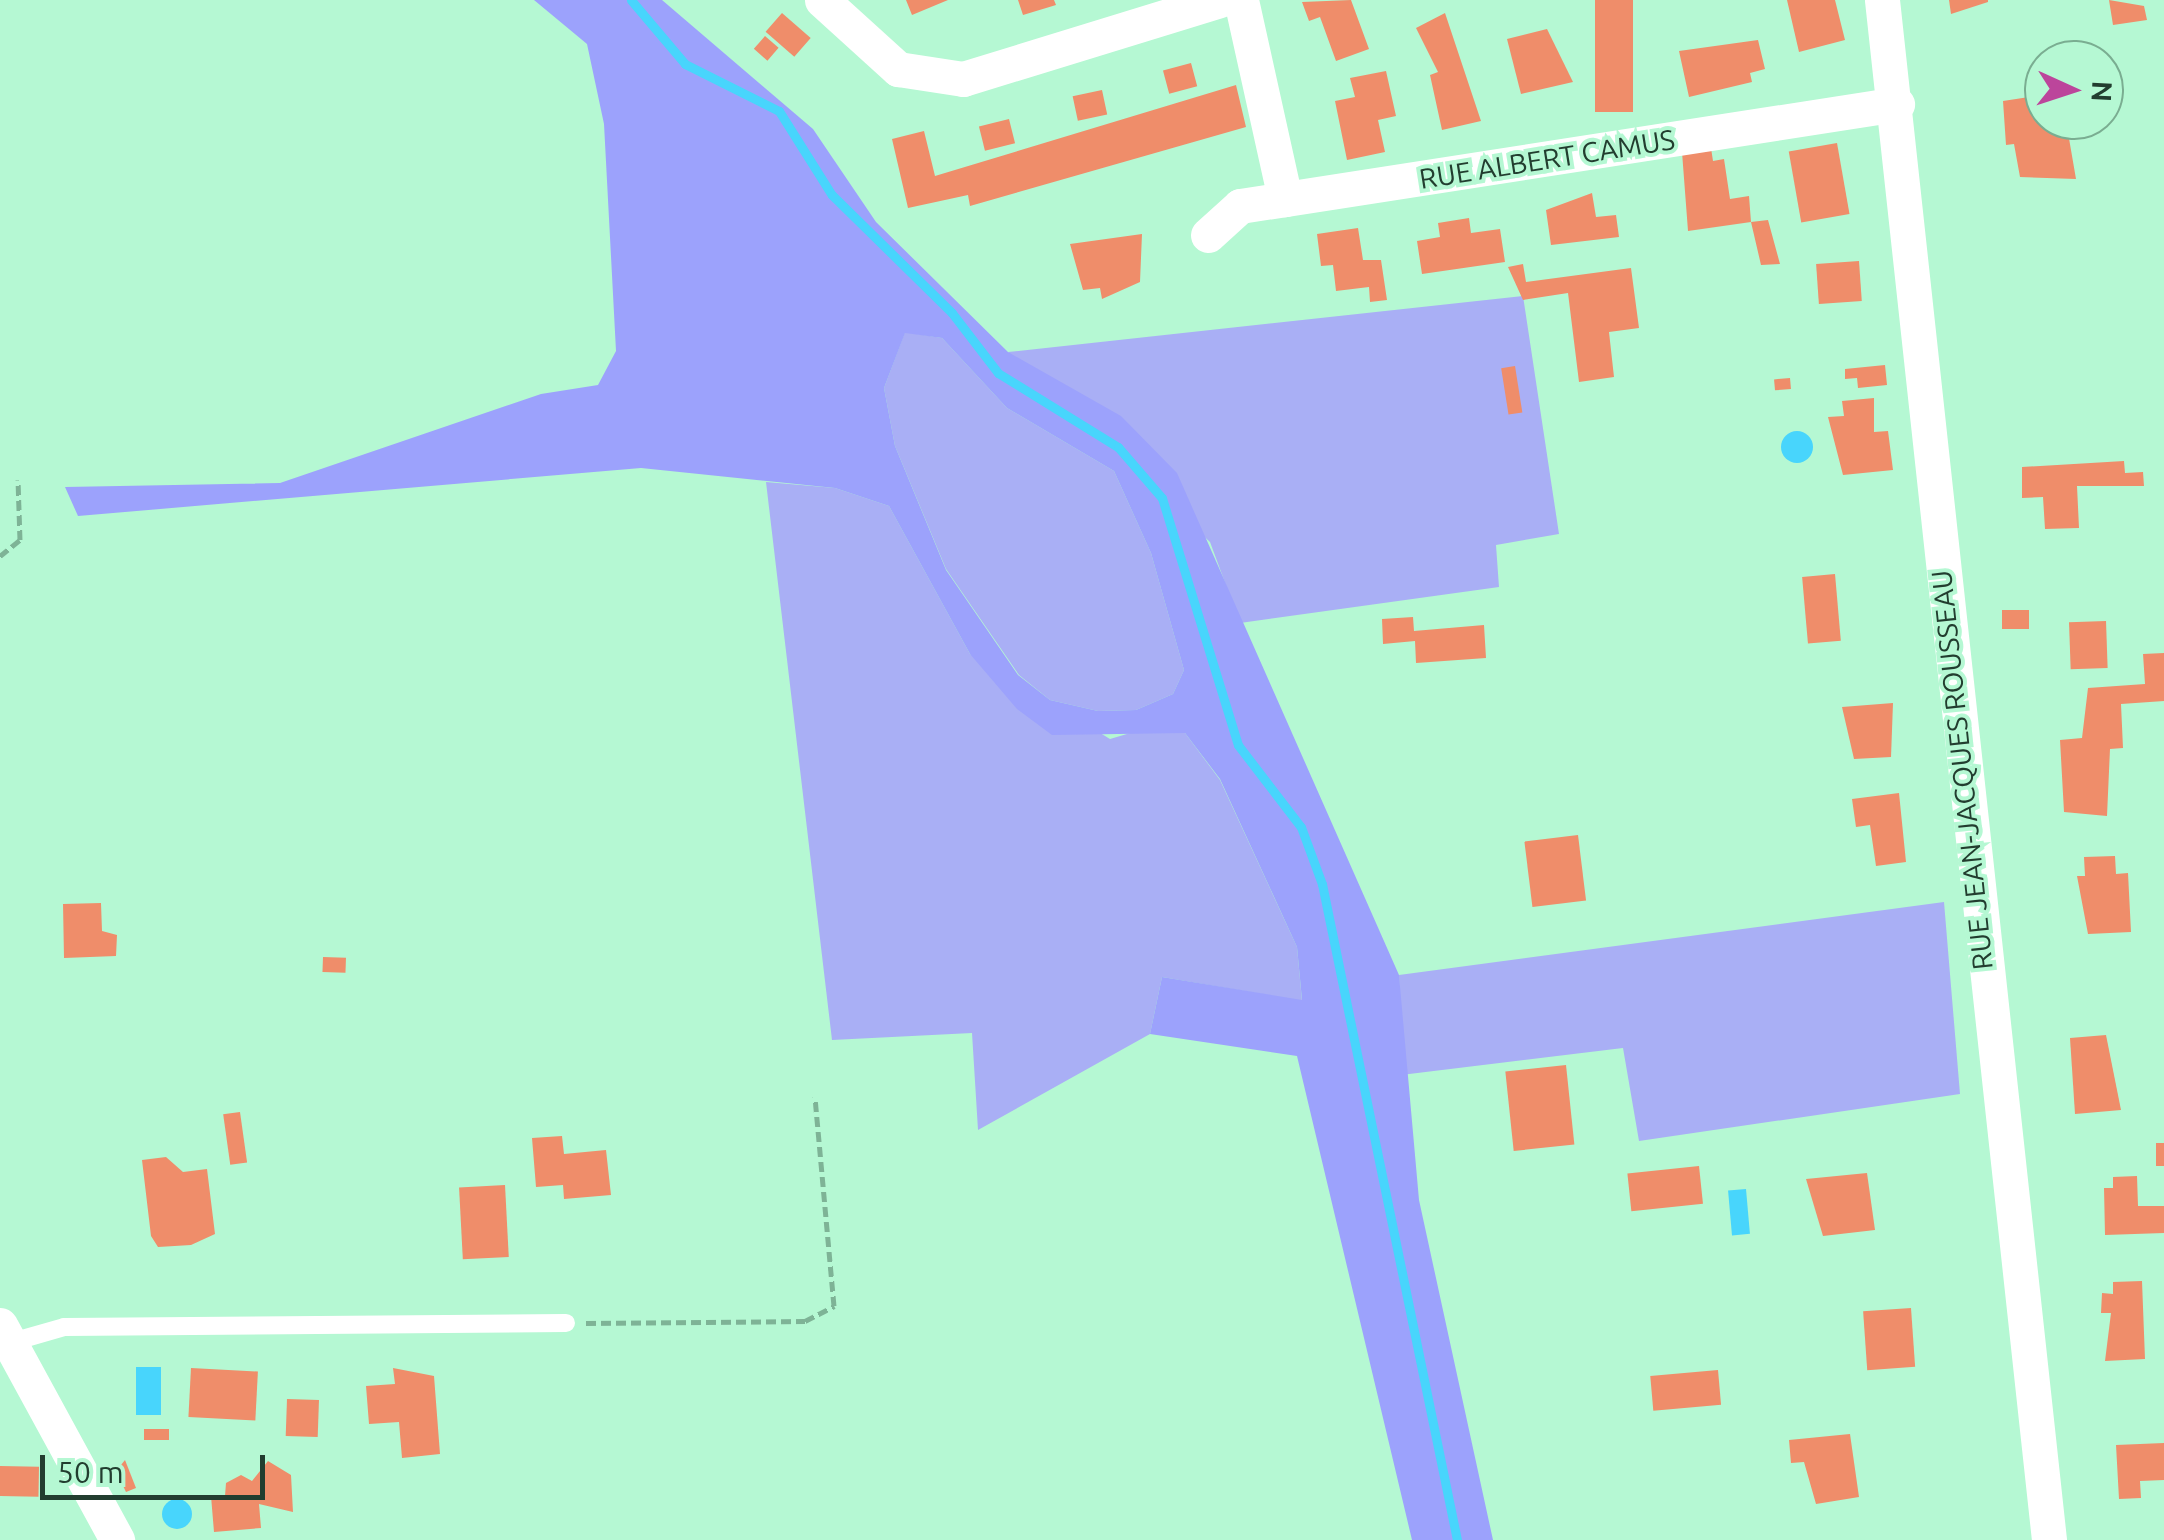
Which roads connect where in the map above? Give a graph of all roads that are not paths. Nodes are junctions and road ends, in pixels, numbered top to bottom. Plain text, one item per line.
1 (822, 0) edge
2 (1219, 0) edge
3 (1241, 0) edge
4 (1882, 0) edge
5 (1897, 104) junction
6 (1285, 199) junction
7 (1208, 235) dead end
8 (566, 1323) road end
9 (6, 1334) edge
10 (118, 1540) edge
11 (2049, 1540) edge

1 - 2 street
3 - 6 street
4 - 5 street, RUE JEAN-JACQUES ROUSSEAU
5 - 6 street, RUE ALBERT CAMUS
5 - 11 street, RUE JEAN-JACQUES ROUSSEAU
6 - 7 street, RUE ALBERT CAMUS
8 - 9 lane
9 - 10 street

